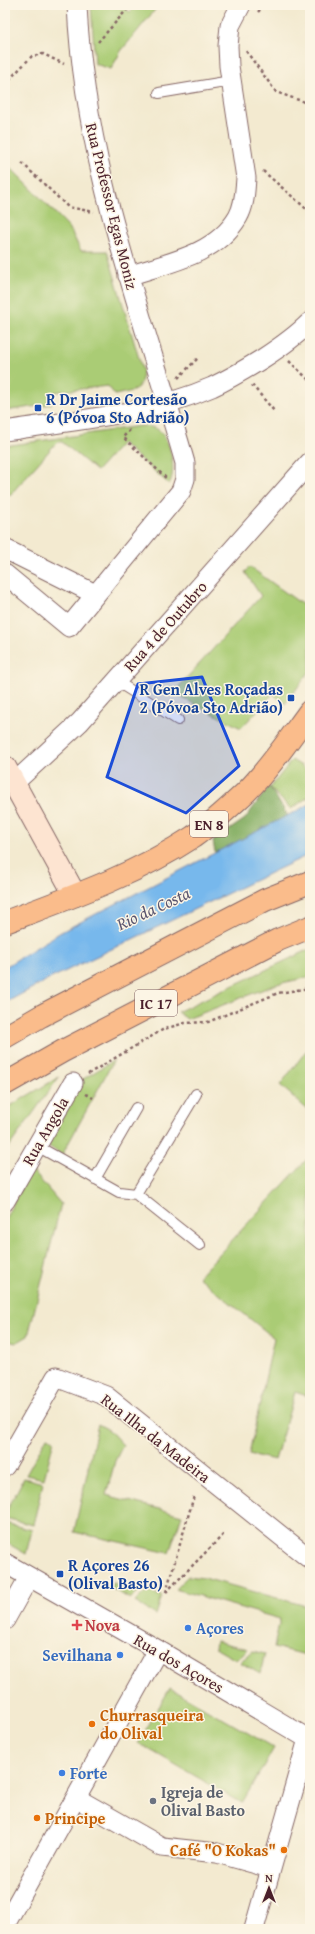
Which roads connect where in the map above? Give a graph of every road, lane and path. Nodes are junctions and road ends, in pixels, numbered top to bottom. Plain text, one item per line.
1 (77, 5) edge
2 (131, 5) edge
3 (241, 5) edge
4 (245, 48) dead end
5 (43, 54) dead end
6 (82, 61) junction
7 (231, 81) junction
8 (5, 84) edge
9 (159, 93) dead end
10 (310, 104) edge
11 (243, 160) junction
12 (22, 163) dead end
13 (310, 212) edge
14 (112, 216) junction
15 (128, 276) junction
16 (310, 322) edge
17 (277, 349) junction
18 (199, 357) dead end
19 (241, 372) junction
20 (310, 381) edge
21 (166, 397) junction
22 (127, 412) junction
23 (275, 412) dead end
24 (5, 430) edge
25 (310, 462) edge
26 (181, 492) junction
27 (5, 553) edge
28 (5, 574) edge
29 (96, 594) junction
30 (116, 681) junction
31 (310, 711) edge
32 (178, 720) dead end
33 (10, 775) edge
34 (310, 882) edge
35 (75, 895) junction
36 (5, 922) edge
37 (310, 927) edge
38 (310, 988) edge
39 (5, 1037) edge
40 (73, 1082) joint
41 (5, 1084) edge
42 (196, 1094) dead end
43 (136, 1108) dead end
44 (37, 1146) junction
45 (96, 1179) junction
46 (136, 1194) junction
47 (5, 1201) edge
48 (200, 1245) dead end
49 (5, 1466) edge
50 (194, 1496) dead end
51 (224, 1534) dead end
52 (310, 1559) edge
53 (5, 1563) edge
54 (30, 1577) junction
55 (5, 1620) edge
56 (158, 1650) junction
57 (309, 1740) edge
58 (76, 1798) junction
59 (270, 1868) junction
60 (12, 1898) edge
61 (5, 1925) edge
62 (254, 1929) edge

1 - 6 street, Rua Professor Egas Moniz
2 - 6 path
3 - 7 street
4 - 10 path
5 - 8 path
6 - 14 street, Rua Professor Egas Moniz
7 - 9 lane
7 - 11 street
11 - 13 path
11 - 15 street
12 - 14 path
14 - 15 street, Rua Professor Egas Moniz
15 - 21 street, Rua Professor Egas Moniz
16 - 17 street
17 - 19 street
17 - 20 path
18 - 21 path
19 - 21 street
19 - 23 path
21 - 22 street
21 - 26 street, Rua Professor Egas Moniz
22 - 24 street
22 - 26 path
25 - 30 street, Rua 4 de Outubro
26 - 29 street
27 - 29 street
28 - 29 street
30 - 32 lane
30 - 33 street, Rua 4 de Outubro
31 - 35 main road, EN 8
33 - 35 street
34 - 39 main road, IC 17
35 - 36 main road
37 - 41 main road, IC 17
38 - 40 path
40 - 44 street, Rua Angola
42 - 46 lane
43 - 45 lane
44 - 45 lane
44 - 47 street, Rua Angola
45 - 46 lane
46 - 48 lane
49 - 52 street, Rua Ilha da Madeira
50 - 51 path
53 - 54 street, Rua dos Açores
54 - 55 street
54 - 56 street, Rua dos Açores
56 - 57 street, Rua dos Açores
56 - 58 street
57 - 59 street
58 - 59 street
58 - 60 street
59 - 62 street
60 - 61 street

